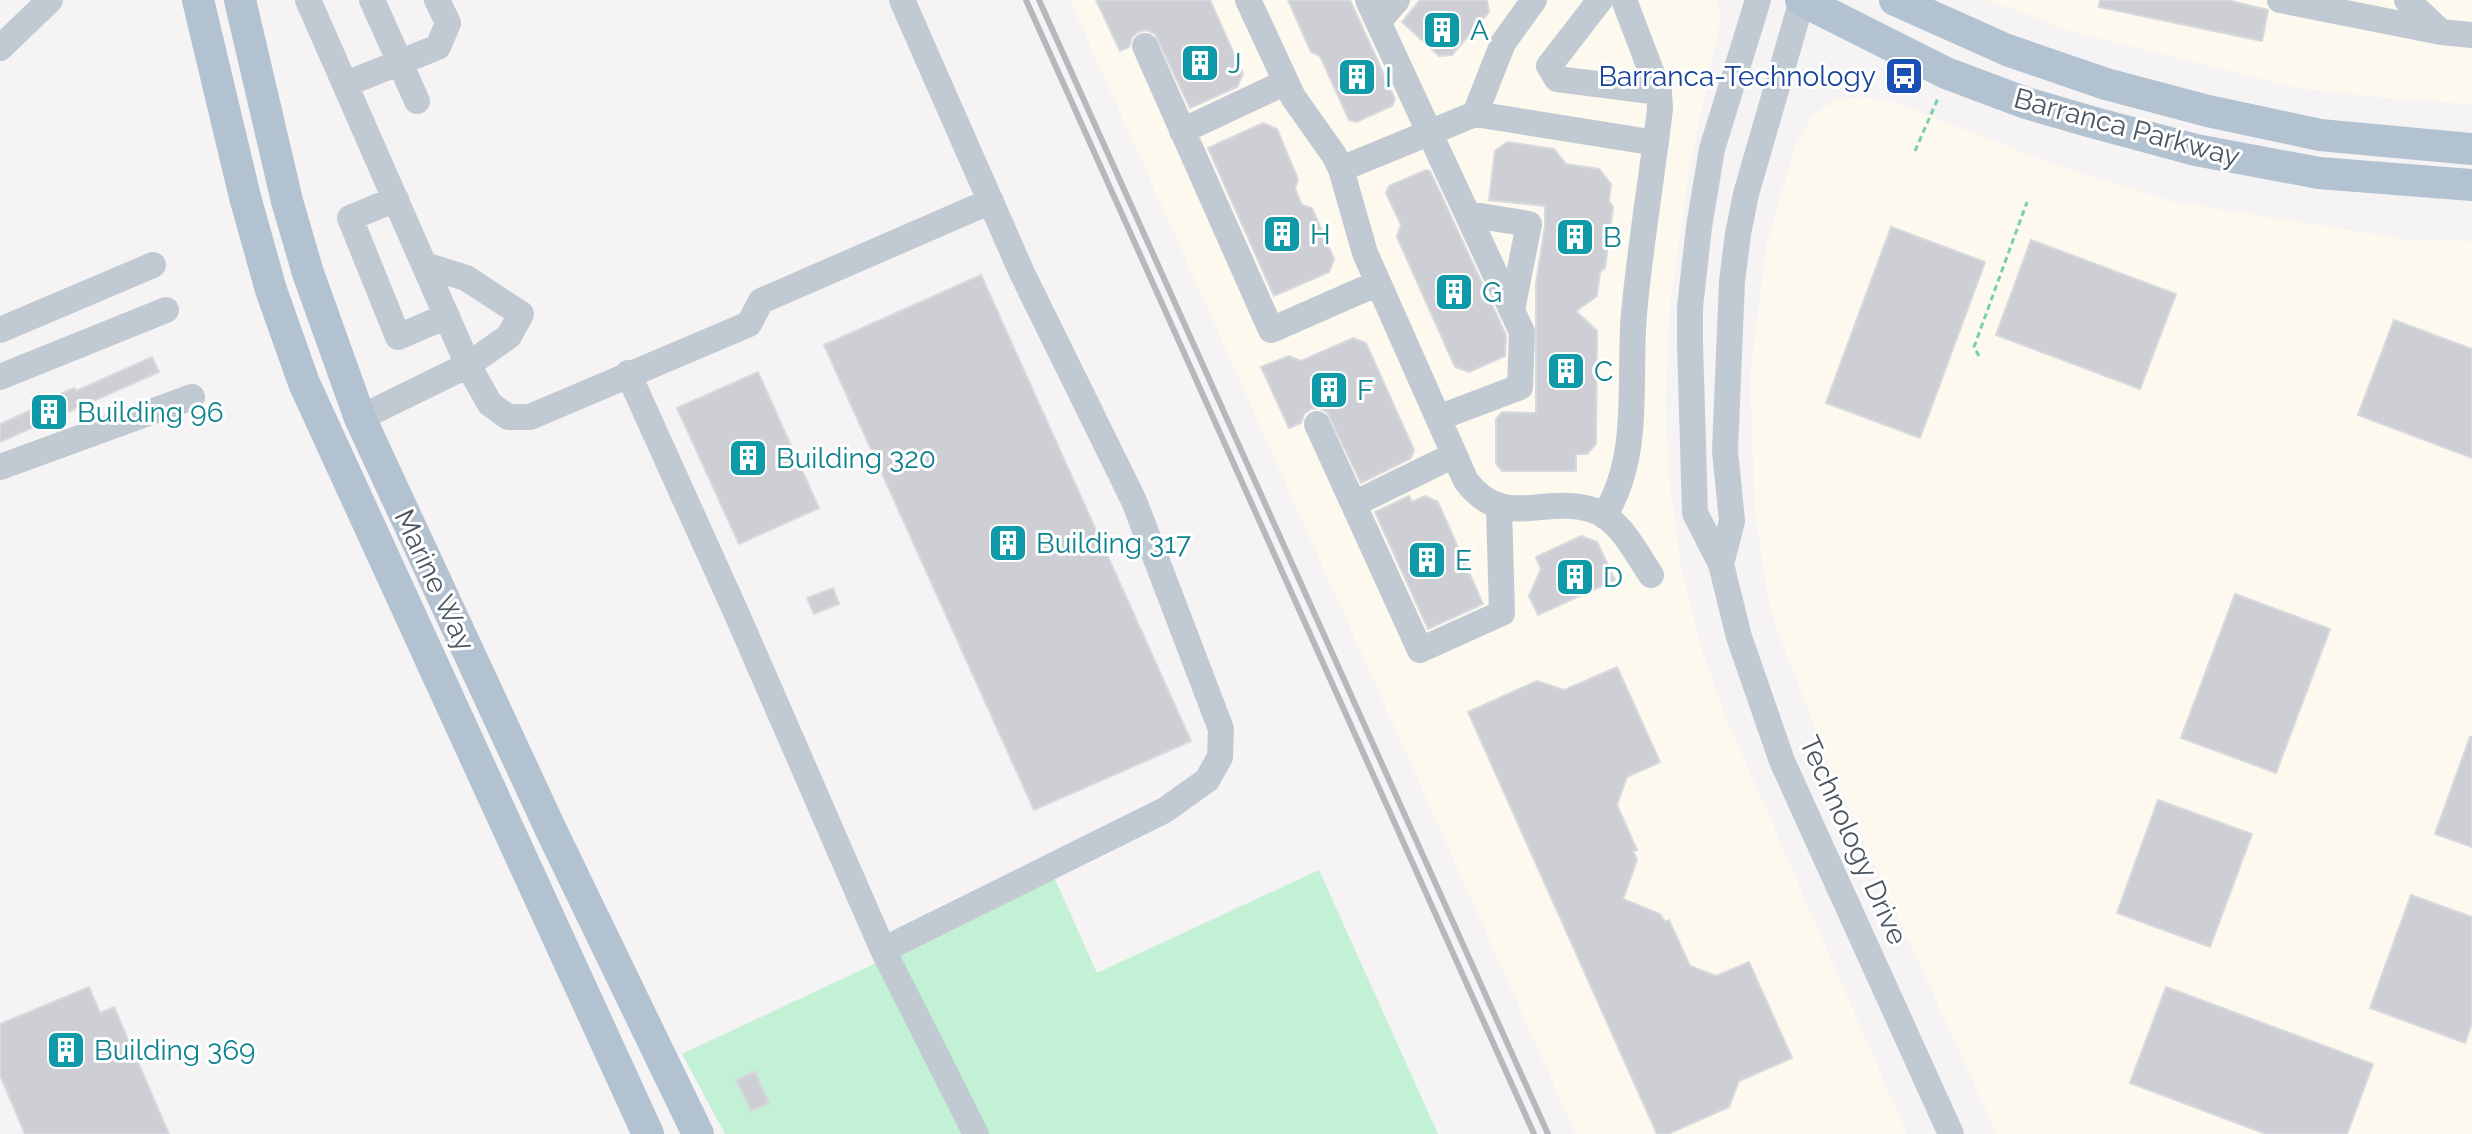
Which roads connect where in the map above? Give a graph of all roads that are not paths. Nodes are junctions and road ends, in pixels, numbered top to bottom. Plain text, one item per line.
1 (50, 0) edge
2 (198, 0) edge
3 (240, 0) edge
4 (308, 0) edge
5 (372, 0) edge
6 (437, 0) edge
7 (902, 0) edge
8 (1248, 0) edge
9 (1397, 0) edge
10 (1534, 0) edge
11 (1600, 0) edge
12 (1624, 0) edge
13 (1758, 0) edge
14 (1802, 0) edge
15 (1895, 0) edge
16 (2280, 0) edge
17 (2407, 0) edge
18 (1373, 11) edge
19 (2441, 32) junction
20 (2472, 35) edge
21 (1145, 46) dead end
22 (0, 48) edge
23 (399, 62) junction
24 (1286, 82) junction
25 (346, 84) junction
26 (1659, 92) junction
27 (417, 101) dead end
28 (1475, 114) junction
29 (1182, 131) junction
30 (1430, 132) junction
31 (1656, 143) junction
32 (2472, 149) edge
33 (1341, 169) junction
34 (2472, 185) edge
35 (396, 199) junction
36 (991, 201) junction
37 (1468, 214) junction
38 (153, 265) dead end
39 (425, 265) junction
40 (1378, 283) junction
41 (166, 310) dead end
42 (1512, 310) junction
43 (447, 316) junction
44 (0, 330) edge
45 (468, 365) junction
46 (628, 373) junction
47 (0, 377) edge
48 (192, 397) dead end
49 (360, 418) junction
50 (1438, 418) junction
51 (1317, 424) dead end
52 (1454, 455) junction
53 (0, 467) edge
54 (1354, 504) junction
55 (1499, 508) junction
56 (1604, 516) junction
57 (1721, 564) junction
58 (1651, 575) dead end
59 (883, 950) junction
60 (648, 1134) edge
61 (698, 1134) edge
62 (976, 1134) edge
63 (1951, 1134) edge

1 - 22 street
2 - 60 main road, Marine Way
3 - 49 main road, Marine Way
4 - 25 street
5 - 23 street
6 - 23 street
7 - 36 street
8 - 24 street
9 - 18 street
10 - 28 street
11 - 26 street
12 - 26 street
13 - 57 street, Technology Drive
14 - 34 main road, Barranca Parkway
14 - 57 street, Technology Drive
15 - 32 main road, Barranca Parkway
16 - 19 street
17 - 19 street
18 - 30 street
19 - 20 street
21 - 29 street
23 - 25 street
23 - 27 street
24 - 29 street
24 - 33 street
25 - 35 street
26 - 31 street
28 - 30 street
28 - 31 street
29 - 40 street
30 - 33 street
30 - 37 street
31 - 56 street
33 - 40 street
35 - 39 street
35 - 43 street
36 - 46 street
36 - 59 street
37 - 42 street
37 - 42 street
38 - 44 street
39 - 43 street
39 - 45 street
40 - 50 street
41 - 47 street
42 - 50 street
43 - 45 street
45 - 46 street
45 - 49 street
46 - 59 street
48 - 53 street
49 - 61 main road, Marine Way
50 - 52 street
51 - 54 street
52 - 54 street
52 - 55 street
54 - 55 street
55 - 56 street
56 - 58 street
57 - 63 street, Technology Drive
59 - 62 street

